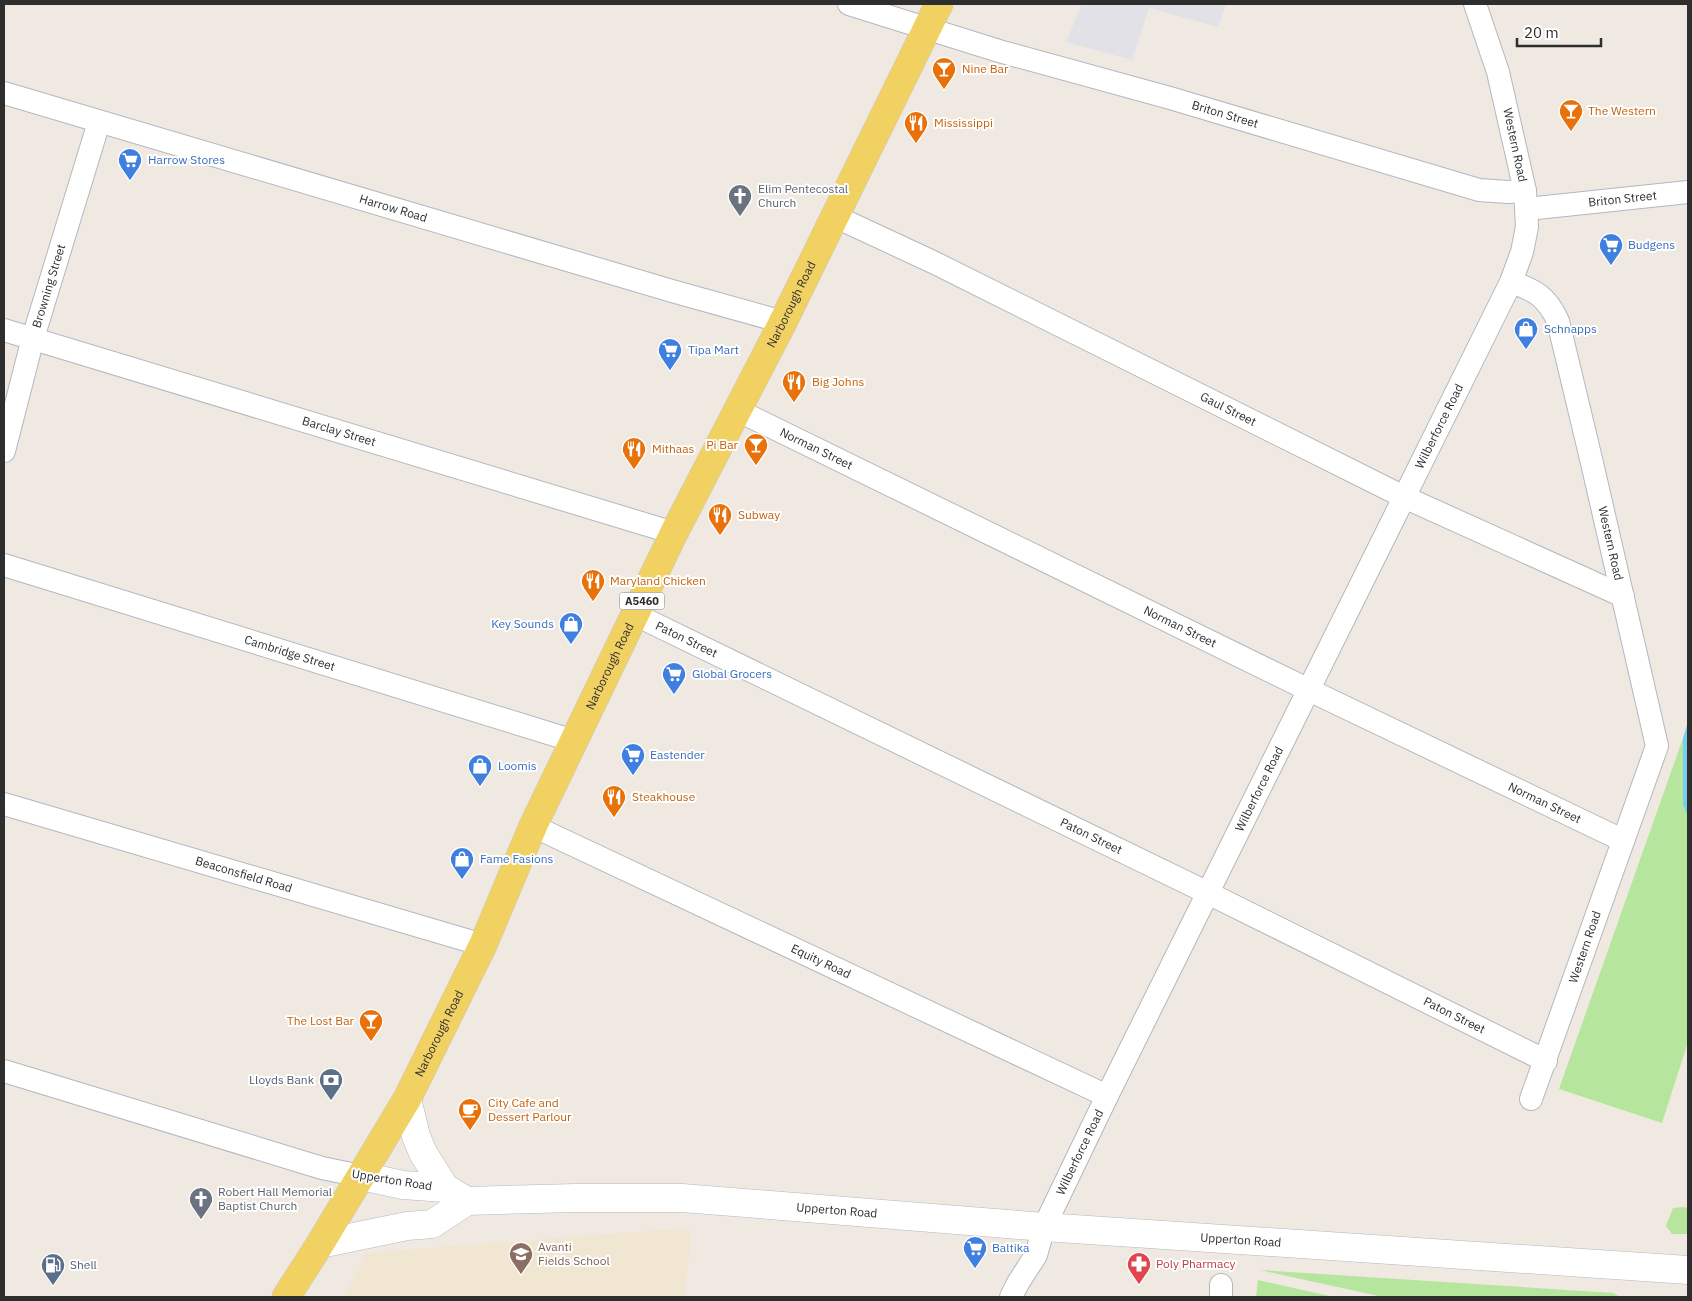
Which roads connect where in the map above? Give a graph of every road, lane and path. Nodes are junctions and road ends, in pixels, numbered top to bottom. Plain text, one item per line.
1 (849, 4) edge
2 (939, 4) edge
3 (1475, 4) edge
4 (928, 28) junction
5 (4, 92) edge
6 (99, 122) junction
7 (1688, 192) edge
8 (1526, 200) junction
9 (834, 216) junction
10 (1511, 282) junction
11 (783, 322) junction
12 (4, 330) edge
13 (33, 338) junction
14 (739, 411) junction
15 (4, 450) edge
16 (1404, 497) junction
17 (674, 533) junction
18 (4, 565) edge
19 (1623, 596) junction
20 (636, 616) junction
21 (1309, 690) junction
22 (574, 741) junction
23 (4, 804) edge
24 (533, 826) junction
25 (1622, 840) junction
26 (1208, 893) junction
27 (484, 944) junction
28 (1546, 1061) junction
29 (4, 1071) edge
30 (1107, 1096) junction
31 (408, 1099) junction
32 (1531, 1099) dead end
33 (361, 1176) junction
34 (456, 1195) junction
35 (1044, 1227) junction
36 (320, 1244) junction
37 (1688, 1270) edge
38 (286, 1297) edge
39 (1011, 1297) edge

1 - 4 street, Briton Street
2 - 4 main road, Narborough Road / A5460
3 - 8 street, Western Road
4 - 8 street, Briton Street
4 - 9 main road, Narborough Road / A5460
5 - 6 street, Harrow Road
6 - 11 street, Harrow Road
6 - 13 street, Browning Street
7 - 8 street, Briton Street
8 - 10 street, Western Road
9 - 11 main road, Narborough Road / A5460
9 - 16 street, Gaul Street
10 - 16 street, Wilberforce Road
10 - 19 street, Western Road
11 - 14 main road, Narborough Road / A5460
12 - 13 street, Barclay Street
13 - 15 street, Browning Street
13 - 17 street, Barclay Street
14 - 17 main road, Narborough Road / A5460
14 - 21 street, Norman Street
16 - 19 street, Gaul Street
16 - 21 street, Wilberforce Road
17 - 20 main road, Narborough Road / A5460
18 - 22 street, Cambridge Street
19 - 25 street, Western Road
20 - 22 main road, Narborough Road / A5460
20 - 26 street, Paton Street
21 - 25 street, Norman Street
21 - 26 street, Wilberforce Road
22 - 24 main road, Narborough Road / A5460
23 - 27 street, Beaconsfield Road
24 - 27 main road, Narborough Road / A5460
24 - 30 street, Equity Road
25 - 28 street, Western Road
26 - 28 street, Paton Street
26 - 30 street, Wilberforce Road
27 - 31 main road, Narborough Road / A5460
28 - 32 street, Western Road
29 - 33 street, Upperton Road
30 - 35 street, Wilberforce Road
31 - 33 main road, Narborough Road / A5460
31 - 34 street
33 - 34 street, Upperton Road
33 - 36 main road, Narborough Road / A5460
34 - 35 street, Upperton Road
34 - 36 street
35 - 37 street, Upperton Road
35 - 39 street, Wilberforce Road
36 - 38 main road, Narborough Road / A5460

